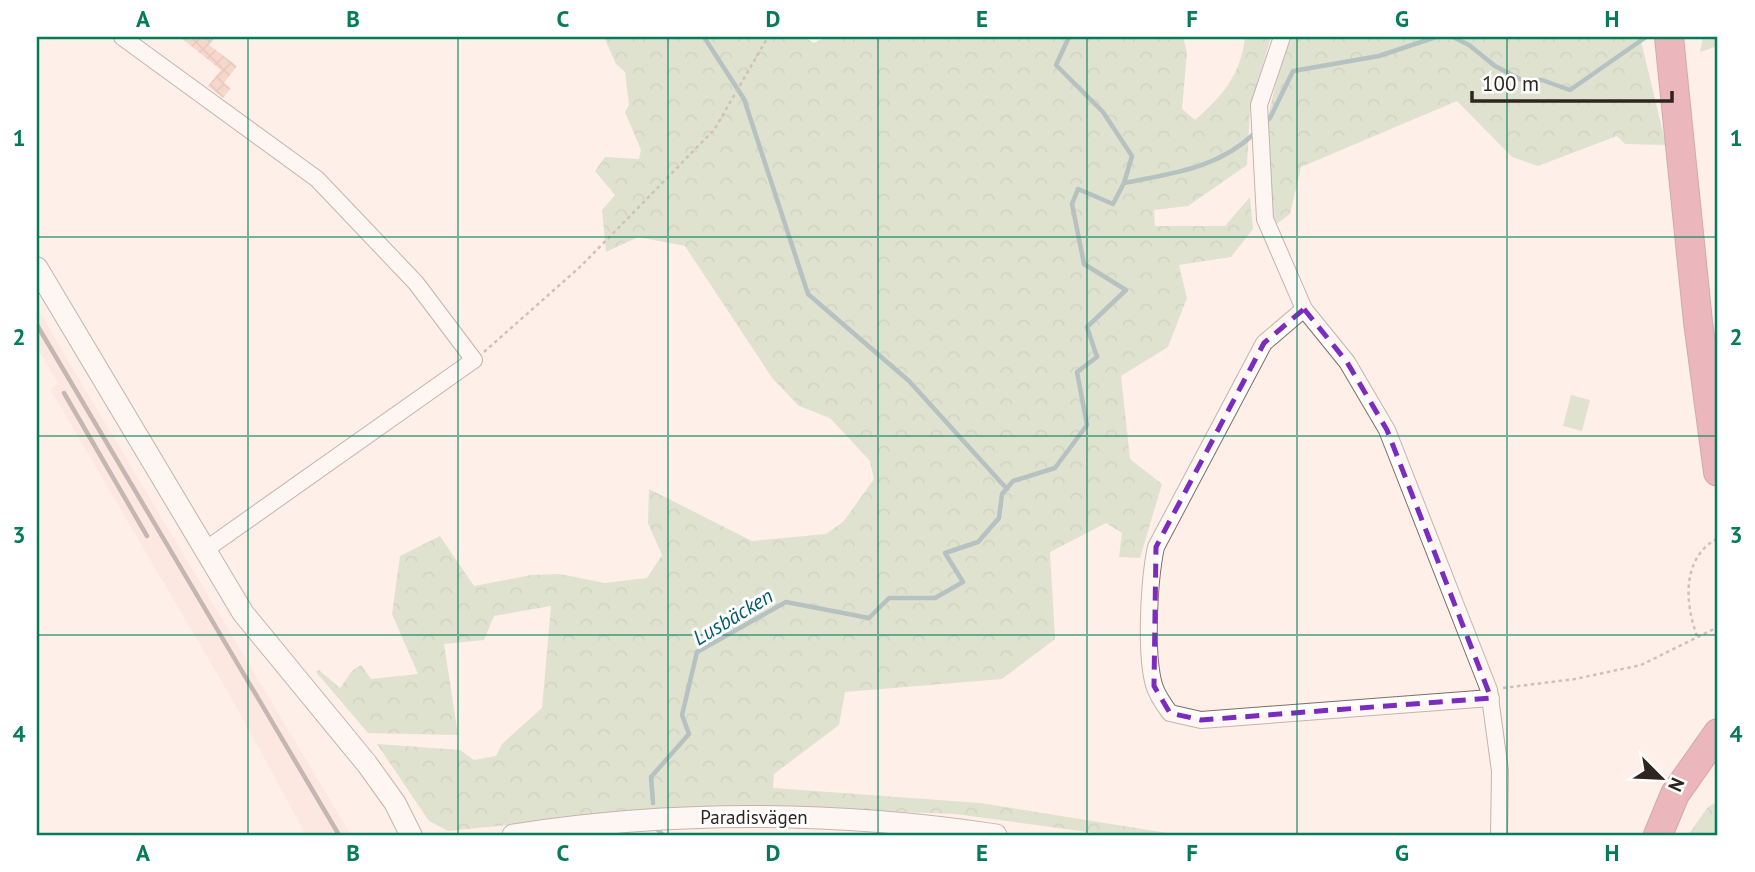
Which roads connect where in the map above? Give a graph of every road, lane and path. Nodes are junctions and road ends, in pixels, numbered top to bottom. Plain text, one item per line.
1 (122, 37) edge
2 (768, 37) edge
3 (1282, 37) edge
4 (1669, 37) edge
5 (1684, 37) edge
6 (37, 268) edge
7 (1304, 309) junction
8 (1718, 359) edge
9 (474, 360) junction
10 (1718, 472) edge
11 (1718, 538) edge
12 (205, 550) junction
13 (1718, 627) edge
14 (1697, 636) junction
15 (1490, 694) junction
16 (1718, 733) edge
17 (1718, 759) edge
18 (1687, 778) junction
19 (411, 835) edge
20 (513, 835) edge
21 (996, 835) edge
22 (1499, 835) edge
23 (1658, 835) edge

1 - 9 street
2 - 9 path
3 - 7 street
4 - 10 highway
5 - 8 highway
6 - 12 street
7 - 15 street
7 - 15 street
9 - 12 street
11 - 14 path
12 - 19 street
13 - 14 path
14 - 15 path
15 - 22 street
16 - 18 highway
17 - 18 highway
18 - 23 highway
20 - 21 street, Paradisvägen

